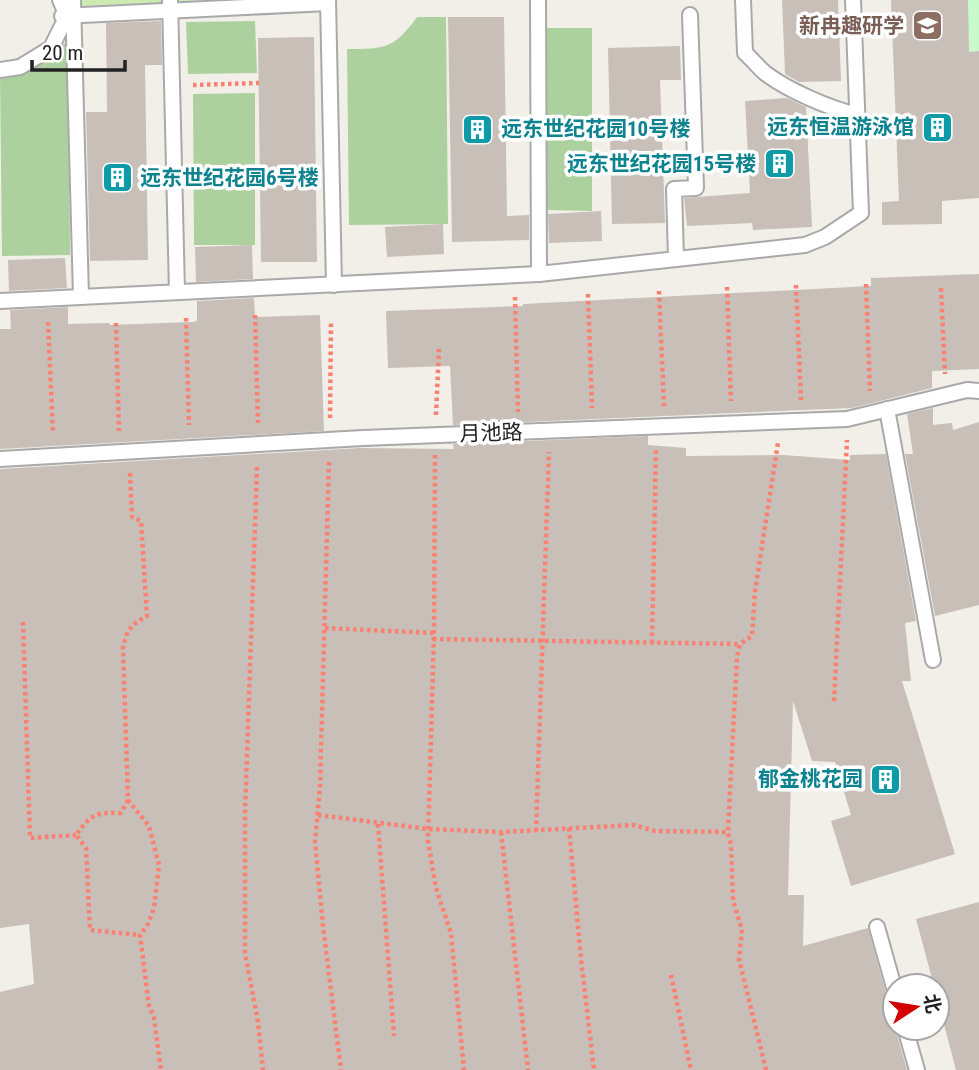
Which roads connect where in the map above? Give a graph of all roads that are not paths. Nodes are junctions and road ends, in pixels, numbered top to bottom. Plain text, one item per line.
1 (60, 0) edge
2 (73, 0) edge
3 (538, 0) edge
4 (743, 0) edge
5 (853, 0) edge
6 (328, 1) edge
7 (170, 5) edge
8 (690, 15) dead end
9 (68, 16) junction
10 (0, 70) edge
11 (857, 115) junction
12 (676, 259) junction
13 (539, 274) junction
14 (334, 285) junction
15 (177, 292) junction
16 (81, 297) junction
17 (0, 301) edge
18 (973, 391) edge
19 (887, 409) junction
20 (0, 459) edge
21 (933, 660) dead end
22 (877, 927) dead end
23 (890, 972) edge
24 (909, 1042) edge
25 (917, 1070) edge

1 - 9 lane
2 - 9 lane
3 - 13 lane
4 - 11 lane
5 - 11 lane
6 - 7 lane
6 - 14 lane
7 - 9 lane
7 - 15 lane
8 - 12 lane
9 - 10 lane
9 - 16 lane
11 - 12 lane
12 - 13 lane
13 - 14 lane
14 - 15 lane
15 - 16 lane
16 - 17 lane
18 - 19 lane, 月池路
19 - 20 lane, 月池路
19 - 21 lane
22 - 23 lane
24 - 25 lane

